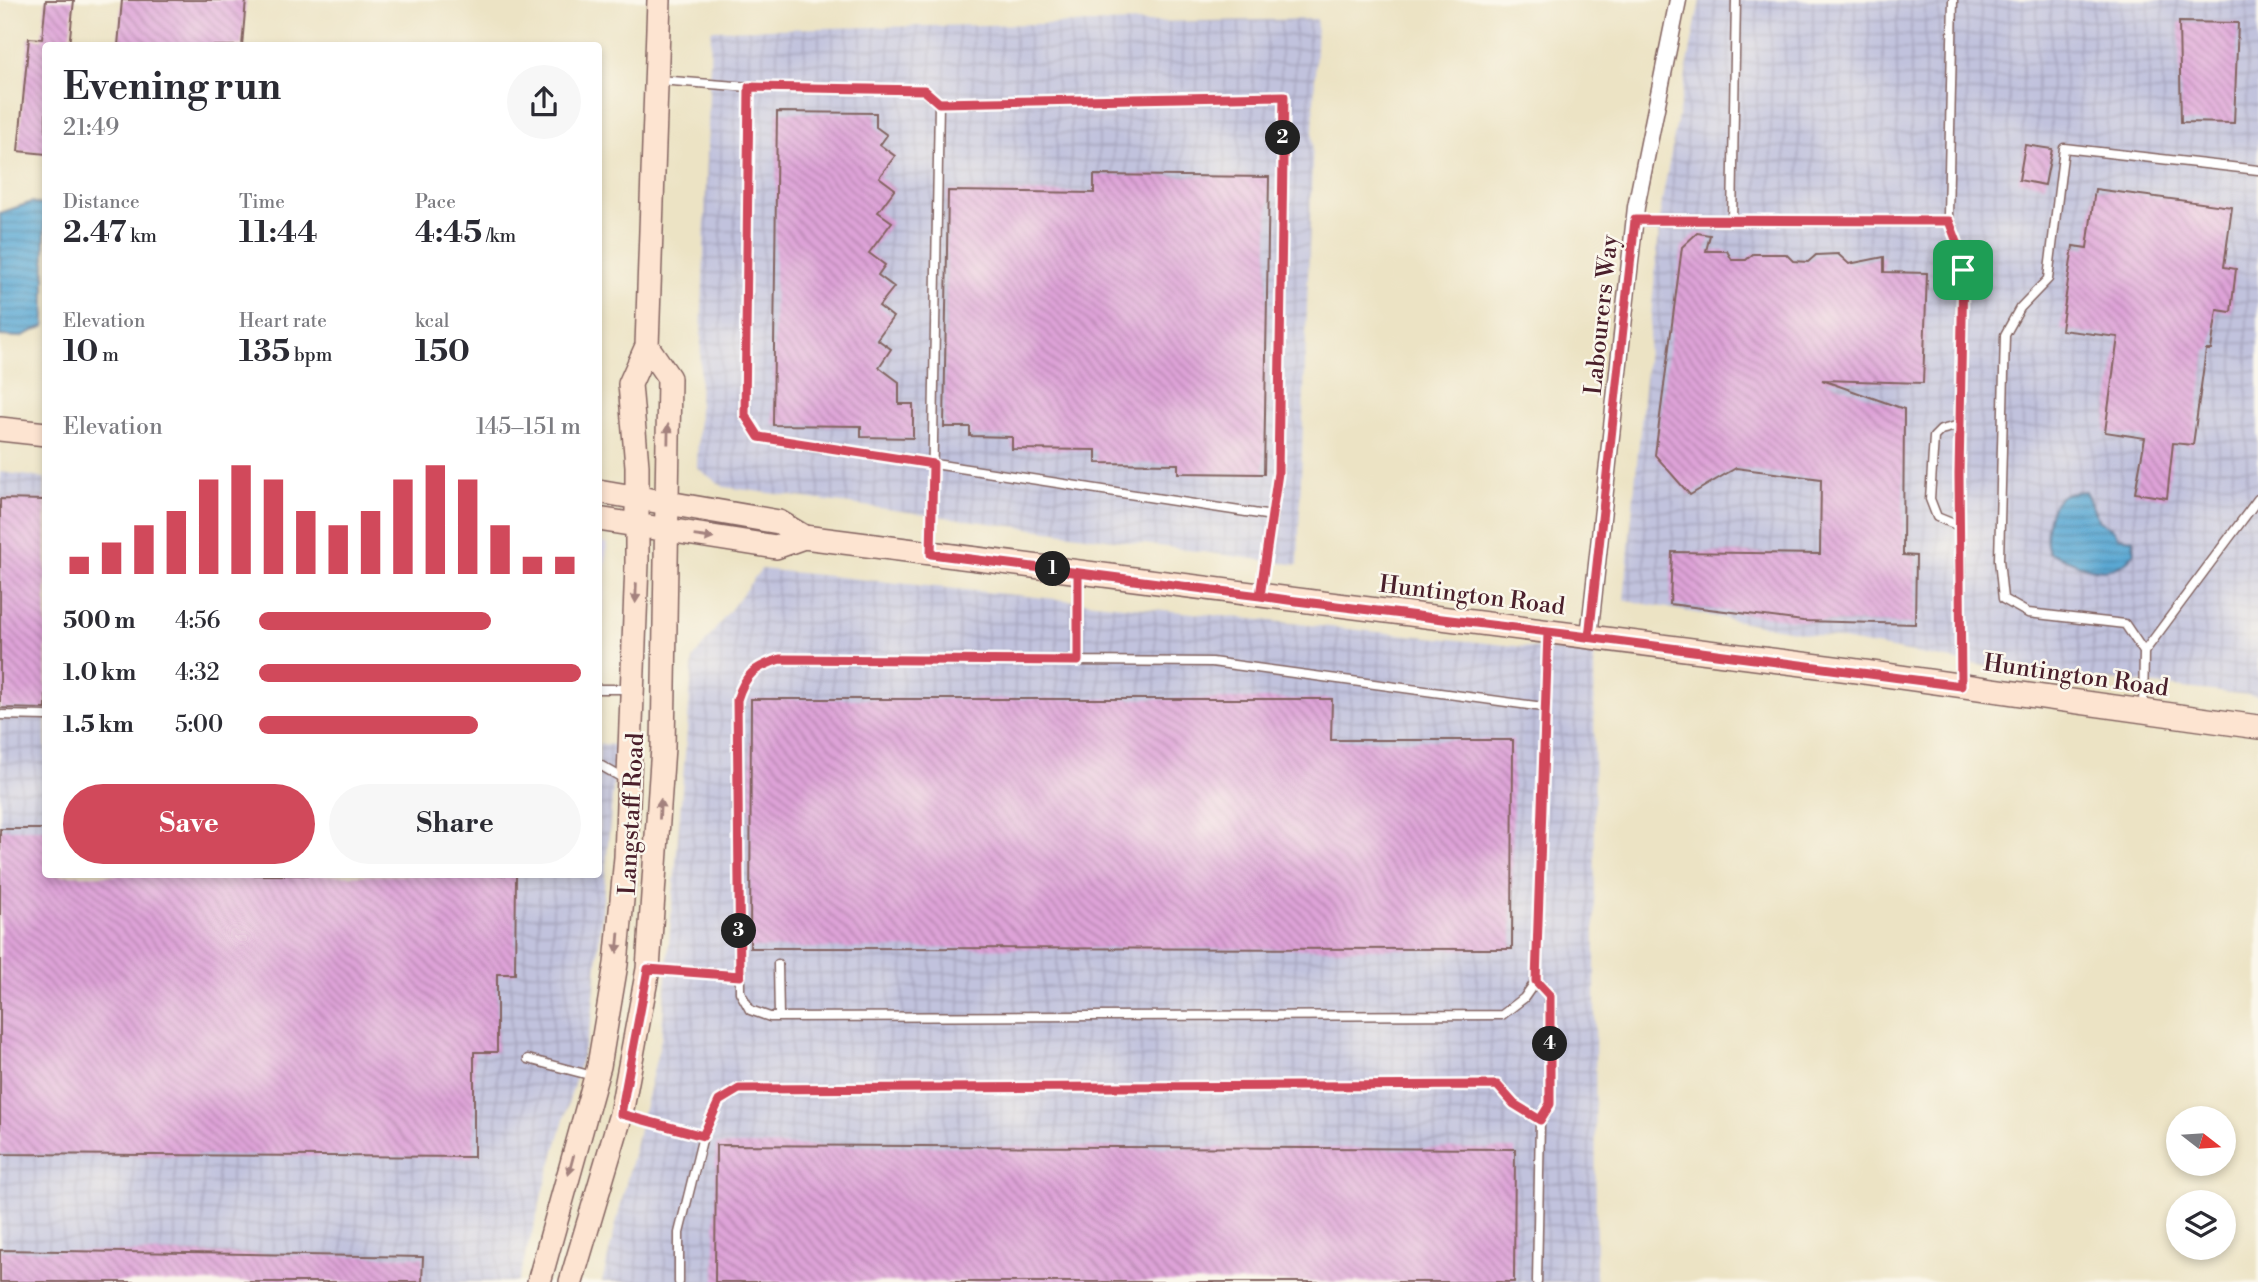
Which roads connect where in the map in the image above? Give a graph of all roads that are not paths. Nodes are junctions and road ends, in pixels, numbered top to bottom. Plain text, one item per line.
1 (659, 0) edge
2 (1678, 0) edge
3 (1736, 0) edge
4 (1953, 0) edge
5 (656, 80) junction
6 (749, 87) junction
7 (939, 103) junction
8 (2258, 170) edge
9 (1635, 220) junction
10 (1732, 221) junction
11 (1949, 221) junction
12 (648, 346) junction
13 (1960, 425) junction
14 (0, 429) edge
15 (42, 434) edge
16 (933, 464) junction
17 (602, 492) edge
18 (637, 497) junction
19 (2258, 499) edge
20 (666, 502) junction
21 (1272, 516) junction
22 (602, 520) edge
23 (636, 525) junction
24 (1959, 526) junction
25 (666, 531) junction
26 (804, 537) junction
27 (931, 554) junction
28 (1078, 573) junction
29 (1260, 596) junction
30 (1548, 632) junction
31 (1589, 637) junction
32 (2144, 652) junction
33 (1078, 661) junction
34 (1961, 686) junction
35 (602, 689) edge
36 (632, 689) junction
37 (1543, 707) junction
38 (2143, 712) junction
39 (0, 716) edge
40 (42, 716) edge
41 (2258, 727) edge
42 (602, 765) edge
43 (629, 783) junction
44 (778, 964) dead end
45 (648, 969) junction
46 (740, 976) junction
47 (1536, 981) junction
48 (779, 1017) junction
49 (528, 1059) dead end
50 (596, 1077) junction
51 (621, 1114) junction
52 (1540, 1120) junction
53 (703, 1136) junction
54 (539, 1282) edge
55 (571, 1282) edge
56 (679, 1282) edge
57 (1537, 1282) edge

1 - 5 main road, Langstaff Road
2 - 9 street, Labourers Way
3 - 10 lane
4 - 11 lane
5 - 6 lane
5 - 12 main road, Langstaff Road
6 - 7 lane
6 - 16 lane
7 - 16 lane
7 - 21 lane
8 - 32 lane
9 - 10 lane
9 - 31 street, Labourers Way
10 - 11 lane
11 - 13 lane
12 - 18 main road, Langstaff Road
20 -> 12 main road, Langstaff Road
13 - 24 lane
13 - 24 lane
14 - 15 main road
16 - 21 lane
16 - 27 lane
17 - 18 main road, Huntington Road
18 - 20 main road, Huntington Road
18 - 23 main road, Langstaff Road
19 - 32 lane
20 - 25 main road, Langstaff Road
20 - 26 main road, Huntington Road
21 - 29 lane
22 - 23 main road, Huntington Road
23 - 25 main road, Huntington Road
23 -> 36 main road, Langstaff Road
24 - 34 lane
25 -> 26 main road, Huntington Road
45 -> 25 main road, Langstaff Road
26 - 27 main road, Huntington Road
27 - 28 main road, Huntington Road
28 - 29 main road, Huntington Road
28 - 33 lane
29 - 30 main road, Huntington Road
30 - 31 main road, Huntington Road
30 - 37 lane
31 - 34 main road, Huntington Road
32 - 38 lane
33 - 37 lane
33 - 46 lane
34 - 38 main road, Huntington Road
35 - 36 lane
36 - 43 main road, Langstaff Road
37 - 47 lane
38 - 41 main road, Huntington Road
39 - 40 lane
42 - 43 lane
43 -> 50 main road, Langstaff Road
44 - 48 lane
45 - 46 lane
45 - 51 main road, Langstaff Road
46 - 48 lane
47 - 48 lane
47 - 52 lane
49 - 50 lane
50 -> 54 main road, Langstaff Road
51 - 53 lane
51 - 55 main road, Langstaff Road
52 - 53 lane
52 - 57 lane
53 - 56 lane

